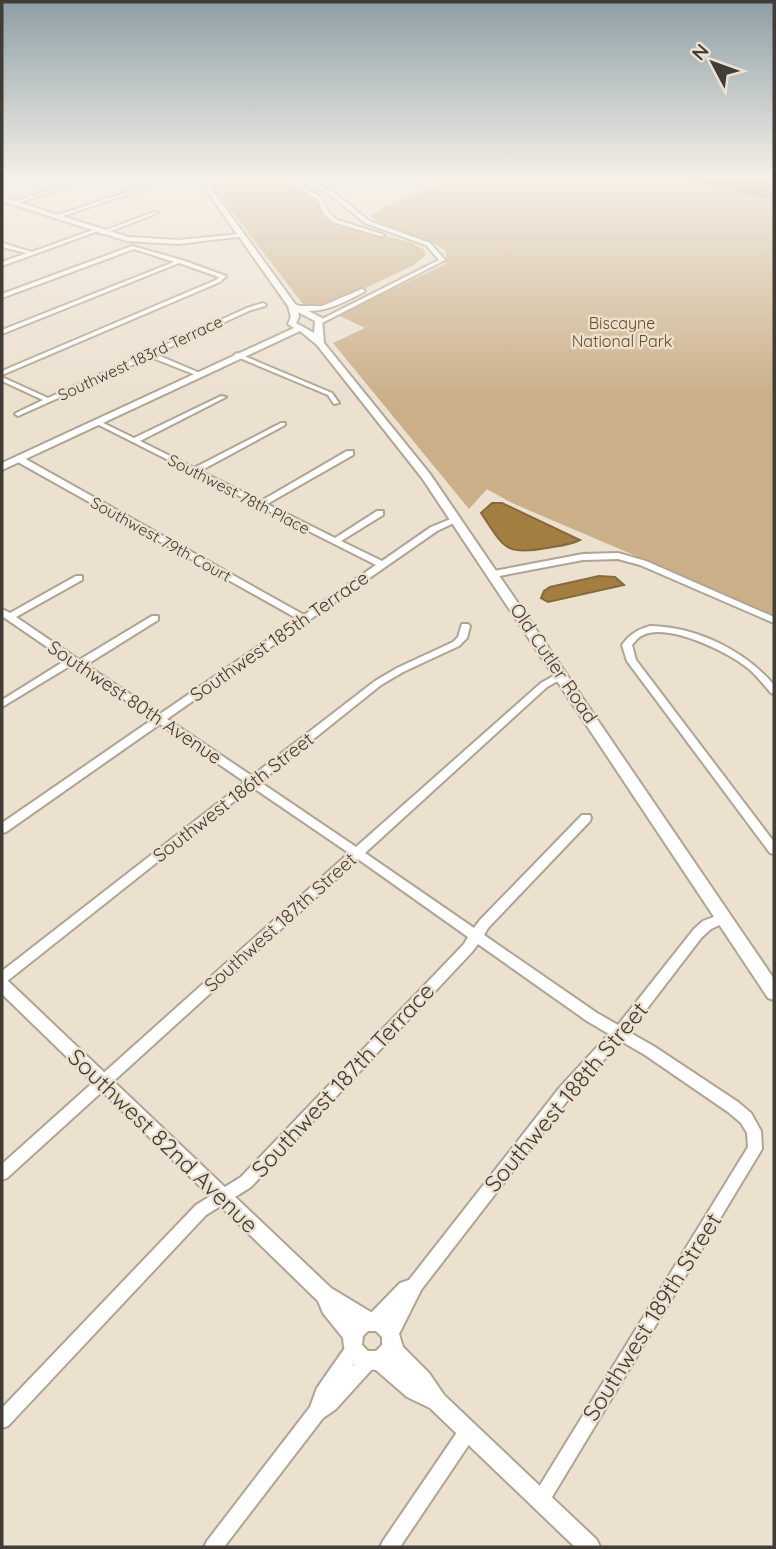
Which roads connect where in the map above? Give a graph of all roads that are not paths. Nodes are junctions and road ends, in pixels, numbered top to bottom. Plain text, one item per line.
1 (122, 252) edge
2 (153, 252) edge
3 (254, 252) edge
4 (427, 252) edge
5 (433, 252) edge
6 (31, 253) edge
7 (428, 257) junction
8 (439, 257) junction
9 (180, 261) junction
10 (2, 264) edge
11 (365, 291) junction
12 (2, 296) edge
13 (263, 305) dead end
14 (294, 307) junction
15 (315, 320) junction
16 (297, 325) junction
17 (2, 332) edge
18 (274, 338) junction
19 (316, 340) junction
20 (149, 354) junction
21 (237, 355) junction
22 (2, 373) edge
23 (198, 374) junction
24 (2, 379) edge
25 (223, 397) dead end
26 (48, 400) junction
27 (336, 403) dead end
28 (18, 414) dead end
29 (97, 422) junction
30 (283, 424) dead end
31 (134, 440) junction
32 (349, 453) dead end
33 (19, 459) junction
34 (2, 467) edge
35 (194, 471) junction
36 (261, 505) junction
37 (380, 513) dead end
38 (456, 520) junction
39 (335, 541) junction
40 (382, 565) junction
41 (79, 578) dead end
42 (496, 578) junction
43 (683, 584) junction
44 (4, 614) edge
45 (155, 618) dead end
46 (304, 619) junction
47 (774, 620) edge
48 (465, 626) dead end
49 (774, 627) edge
50 (76, 662) junction
51 (562, 675) junction
52 (774, 691) edge
53 (2, 704) edge
54 (160, 719) junction
55 (253, 782) junction
56 (586, 818) dead end
57 (2, 829) edge
58 (774, 850) edge
59 (357, 853) junction
60 (724, 918) junction
61 (476, 936) junction
62 (2, 978) edge
63 (2, 985) edge
64 (774, 993) edge
65 (620, 1034) junction
66 (102, 1083) junction
67 (2, 1173) edge
68 (222, 1198) junction
69 (414, 1286) junction
70 (325, 1295) junction
71 (372, 1320) junction
72 (373, 1347) junction
73 (2, 1420) edge
74 (468, 1431) junction
75 (540, 1501) junction
76 (213, 1547) edge
77 (389, 1547) edge
78 (590, 1547) edge

1 - 12 street
2 - 9 street
3 - 14 main road
4 - 7 street
5 - 8 street
6 - 10 street
7 - 8 street
7 - 11 street
8 - 15 street
9 - 17 street
9 - 22 street
11 - 14 street
11 - 15 street
13 - 20 street, Southwest 183rd Terrace
14 - 15 main road
14 - 16 main road
15 - 16 main road
15 - 19 main road
16 - 18 main road
16 - 19 main road, Old Cutler Road
18 - 19 main road
18 - 21 main road
19 - 38 main road, Old Cutler Road
20 - 23 street
20 - 26 street, Southwest 183rd Terrace
21 - 23 main road
21 - 27 street
23 - 29 main road
24 - 26 street
25 - 31 street
26 - 28 street, Southwest 183rd Terrace
29 - 31 street, Southwest 78th Place
29 - 33 main road
30 - 35 street
31 - 35 street, Southwest 78th Place
32 - 36 street
33 - 34 main road
33 - 46 street, Southwest 79th Court
35 - 36 street, Southwest 78th Place
36 - 39 street, Southwest 78th Place
37 - 39 street
38 - 40 street, Southwest 185th Terrace
38 - 42 main road, Old Cutler Road
39 - 40 street, Southwest 78th Place
40 - 46 street, Southwest 185th Terrace
41 - 44 street
42 - 43 street
42 - 51 main road, Old Cutler Road
43 - 47 street
43 - 49 street
44 - 50 street, Southwest 80th Avenue
45 - 50 street
46 - 54 street, Southwest 185th Terrace
48 - 55 street, Southwest 186th Street
50 - 53 street
50 - 54 street, Southwest 80th Avenue
51 - 59 street, Southwest 187th Street
51 - 60 main road, Old Cutler Road
52 - 58 street
54 - 55 street, Southwest 80th Avenue
54 - 57 street, Southwest 185th Terrace
55 - 59 street, Southwest 80th Avenue
55 - 62 street, Southwest 186th Street
56 - 61 street, Southwest 187th Terrace
59 - 61 street, Southwest 80th Avenue
59 - 66 street, Southwest 187th Street
60 - 64 main road, Old Cutler Road
60 - 65 street, Southwest 188th Street
61 - 65 street, Southwest 80th Avenue
61 - 68 street, Southwest 187th Terrace
63 - 66 street, Southwest 82nd Avenue
65 - 69 street, Southwest 188th Street
65 - 75 street, Southwest 189th Street
66 - 67 street, Southwest 187th Street
66 - 68 street, Southwest 82nd Avenue
68 - 70 street, Southwest 82nd Avenue
68 - 73 street, Southwest 187th Terrace
69 - 71 street, Southwest 188th Street
69 - 72 street, Southwest 188th Street
70 - 71 street, Southwest 82nd Avenue
70 - 72 street, Southwest 82nd Avenue
71 - 72 street, Southwest 82nd Avenue
71 - 72 street
72 - 74 street, Southwest 82nd Avenue
72 - 76 street, Southwest 188th Street
74 - 75 street, Southwest 82nd Avenue
74 - 77 street
75 - 78 street, Southwest 82nd Avenue

